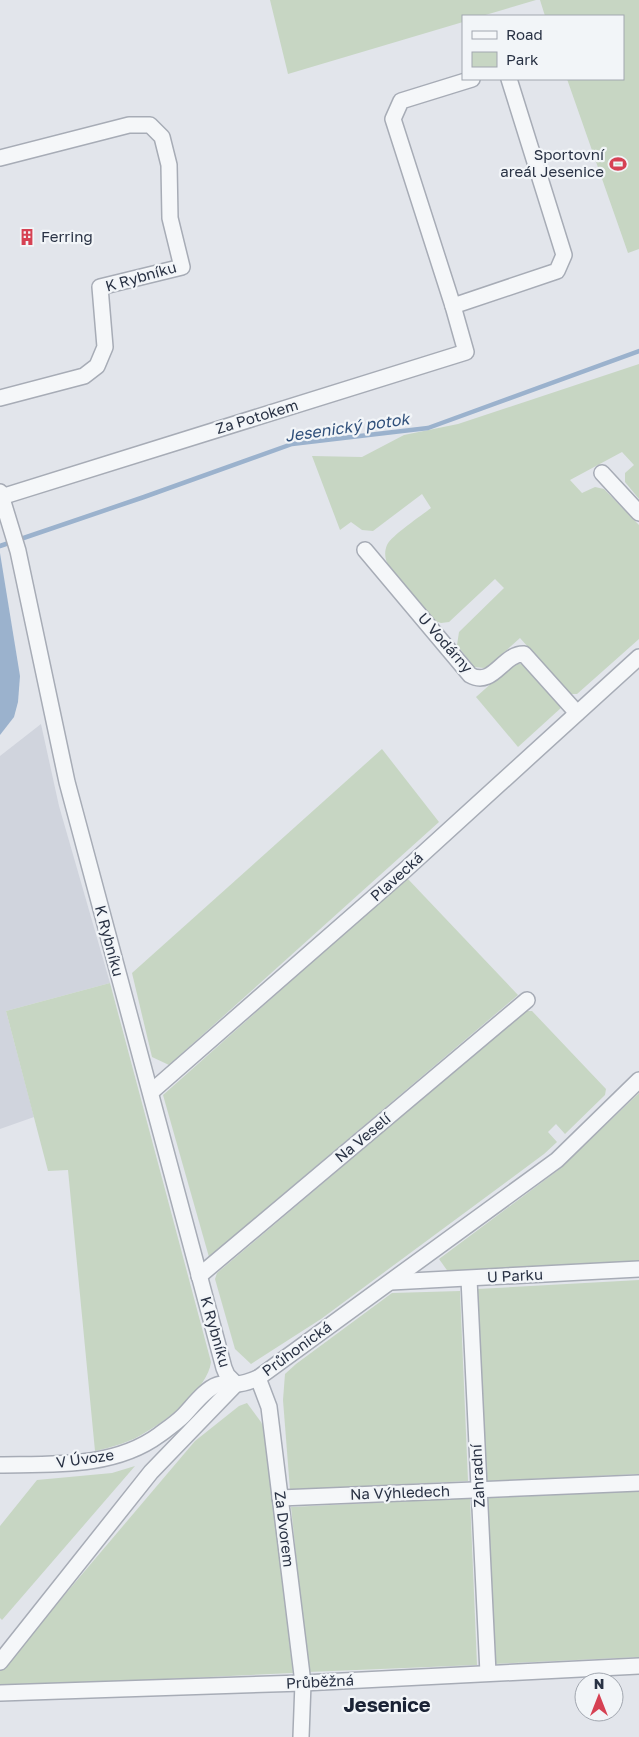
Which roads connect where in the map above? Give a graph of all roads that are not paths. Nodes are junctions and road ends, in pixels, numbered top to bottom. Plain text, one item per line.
1 (469, 80) edge
2 (509, 80) edge
3 (0, 158) edge
4 (453, 306) junction
5 (0, 398) edge
6 (602, 472) dead end
7 (1, 495) edge
8 (639, 513) edge
9 (365, 550) dead end
10 (639, 656) edge
11 (577, 713) junction
12 (527, 1000) dead end
13 (639, 1080) edge
14 (151, 1092) junction
15 (639, 1269) edge
16 (199, 1276) junction
17 (469, 1279) junction
18 (392, 1282) junction
19 (258, 1378) junction
20 (236, 1384) junction
21 (0, 1465) edge
22 (639, 1483) edge
23 (478, 1490) junction
24 (280, 1498) junction
25 (0, 1662) edge
26 (639, 1666) edge
27 (488, 1673) junction
28 (303, 1683) junction
29 (0, 1693) edge
30 (301, 1737) edge

1 - 4 street, Za Potokem
2 - 4 street
3 - 5 street, K Rybníku
4 - 7 street, Za Potokem
6 - 8 street
7 - 14 street, K Rybníku
9 - 11 street, U Vodárny
10 - 11 street, Plavecká
11 - 14 street, Plavecká
12 - 16 street, Na Veselí
13 - 18 street, Průhonická
14 - 16 street, K Rybníku
15 - 17 street, U Parku
16 - 20 street, K Rybníku
17 - 18 street, U Parku
17 - 23 street, Zahradní
18 - 19 street, Průhonická
19 - 20 street, Průhonická
19 - 24 street, Za Dvorem
20 - 21 street, V Úvoze
20 - 25 street
22 - 23 street, Na Výhledech
23 - 24 street, Na Výhledech
23 - 27 street, Zahradní
24 - 28 street, Za Dvorem
26 - 27 street, Průběžná
27 - 28 street, Průběžná
28 - 29 street, Průběžná
28 - 30 street, Za Dvorem

